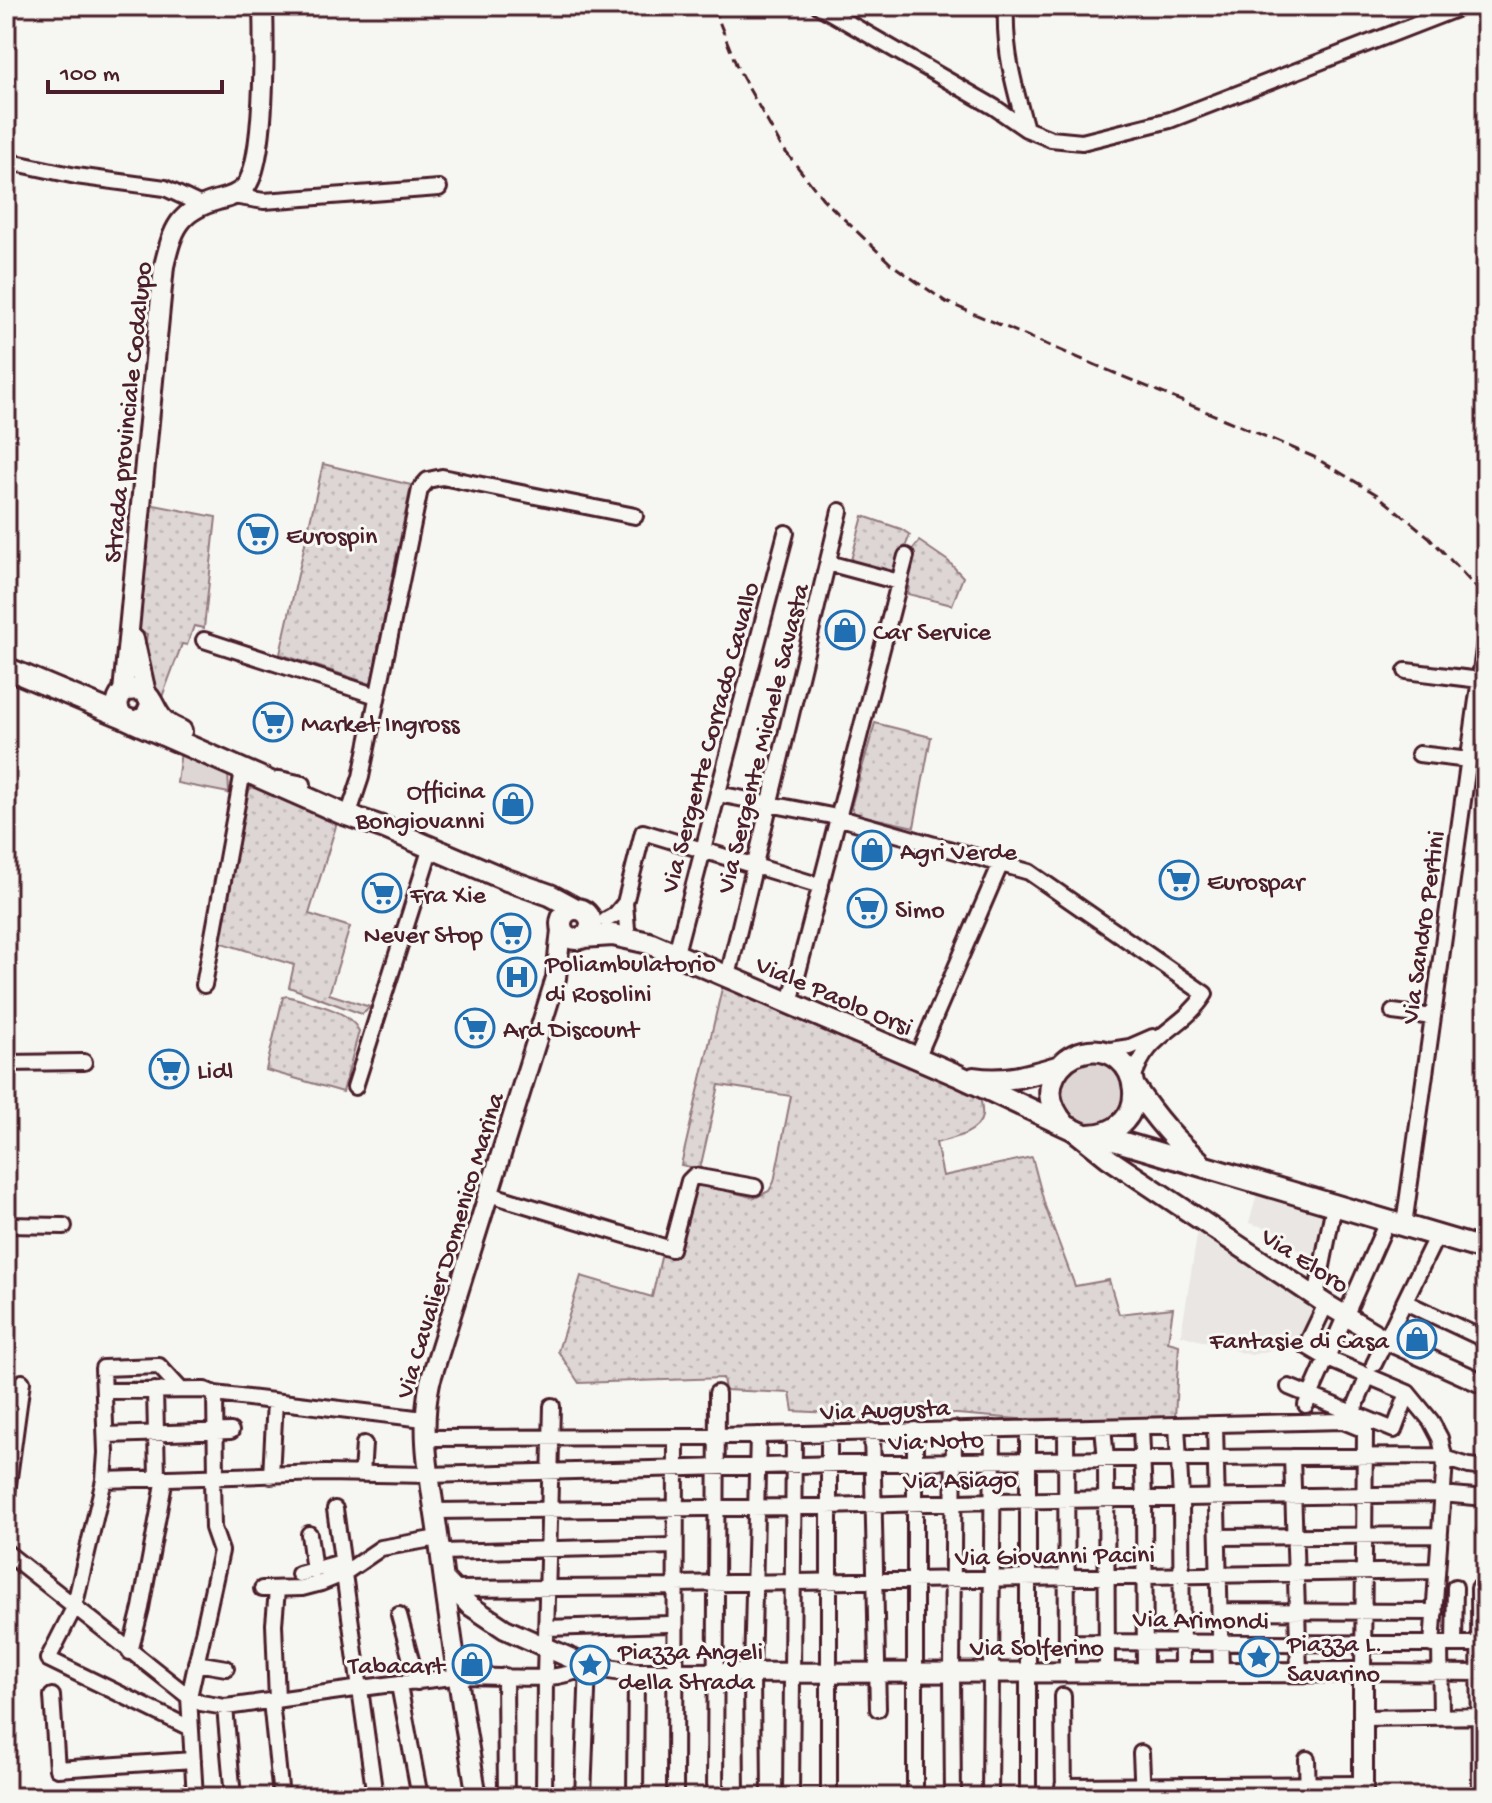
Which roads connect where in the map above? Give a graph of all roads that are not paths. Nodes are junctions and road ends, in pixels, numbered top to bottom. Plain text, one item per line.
1 (263, 6) edge
2 (819, 6) edge
3 (1006, 6) edge
4 (1464, 6) edge
5 (1026, 129) junction
6 (6, 161) edge
7 (439, 188) dead end
8 (233, 196) junction
9 (201, 205) junction
10 (840, 511) dead end
11 (635, 516) dead end
12 (786, 533) dead end
13 (906, 556) dead end
14 (828, 563) junction
15 (899, 582) junction
16 (131, 629) junction
17 (1486, 635) edge
18 (204, 640) dead end
19 (6, 668) edge
20 (1406, 671) dead end
21 (1480, 680) junction
22 (122, 693) junction
23 (69, 695) junction
24 (377, 696) junction
25 (148, 699) junction
26 (128, 719) junction
27 (181, 731) junction
28 (1419, 754) dead end
29 (1469, 760) junction
30 (243, 771) junction
31 (303, 784) junction
32 (718, 794) junction
33 (770, 805) junction
34 (349, 811) junction
35 (837, 817) junction
36 (431, 847) junction
37 (703, 850) junction
38 (1001, 863) junction
39 (754, 867) junction
40 (507, 880) junction
41 (821, 886) junction
42 (625, 903) junction
43 (606, 920) junction
44 (571, 926) junction
45 (627, 929) junction
46 (649, 943) junction
47 (676, 953) junction
48 (728, 976) junction
49 (556, 978) junction
50 (204, 985) dead end
51 (790, 1003) junction
52 (1393, 1012) dead end
53 (1433, 1017) junction
54 (1168, 1030) junction
55 (1102, 1051) junction
56 (917, 1058) junction
57 (84, 1062) dead end
58 (6, 1063) edge
59 (1060, 1066) junction
60 (957, 1075) junction
61 (1134, 1084) junction
62 (355, 1087) dead end
63 (1070, 1128) junction
64 (1107, 1141) junction
65 (1207, 1168) junction
66 (755, 1187) dead end
67 (489, 1194) junction
68 (1334, 1205) junction
69 (6, 1225) edge
70 (64, 1226) dead end
71 (1393, 1229) junction
72 (1437, 1235) junction
73 (1486, 1250) edge
74 (1321, 1301) junction
75 (1405, 1302) junction
76 (1347, 1317) junction
77 (1386, 1340) junction
78 (1486, 1340) edge
79 (1328, 1359) junction
80 (1371, 1370) junction
81 (22, 1382) dead end
82 (1486, 1385) edge
83 (1289, 1387) dead end
84 (155, 1390) junction
85 (181, 1390) junction
86 (104, 1391) junction
87 (717, 1393) dead end
88 (1408, 1393) junction
89 (215, 1394) junction
90 (1309, 1400) junction
91 (275, 1401) junction
92 (552, 1406) dead end
93 (1352, 1414) junction
94 (424, 1419) junction
95 (1177, 1425) junction
96 (1215, 1426) junction
97 (1141, 1427) junction
98 (1028, 1428) junction
99 (1066, 1428) junction
100 (1103, 1428) junction
101 (954, 1429) junction
102 (993, 1429) junction
103 (915, 1430) junction
104 (224, 1431) junction
105 (872, 1431) junction
106 (157, 1433) junction
107 (829, 1433) junction
108 (106, 1435) junction
109 (717, 1435) junction
110 (758, 1435) junction
111 (794, 1435) junction
112 (676, 1437) junction
113 (425, 1438) junction
114 (553, 1439) junction
115 (364, 1444) dead end
116 (1292, 1457) junction
117 (1179, 1458) junction
118 (1217, 1458) junction
119 (1366, 1458) junction
120 (1106, 1459) junction
121 (1143, 1459) junction
122 (1028, 1460) junction
123 (1067, 1460) junction
124 (1445, 1460) junction
125 (954, 1461) junction
126 (993, 1461) junction
127 (915, 1463) junction
128 (873, 1465) junction
129 (794, 1466) junction
130 (830, 1466) junction
131 (716, 1467) junction
132 (757, 1467) junction
133 (1486, 1468) edge
134 (675, 1469) junction
135 (550, 1471) junction
136 (362, 1474) junction
137 (428, 1475) junction
138 (271, 1476) junction
139 (161, 1478) junction
140 (214, 1478) junction
141 (104, 1480) junction
142 (1442, 1494) junction
143 (1366, 1496) junction
144 (1293, 1497) junction
145 (1181, 1498) junction
146 (1486, 1498) edge
147 (1106, 1499) junction
148 (1144, 1499) junction
149 (1217, 1499) junction
150 (6, 1500) edge
151 (1028, 1500) junction
152 (1066, 1500) junction
153 (993, 1501) junction
154 (954, 1503) junction
155 (874, 1504) junction
156 (915, 1504) junction
157 (830, 1506) junction
158 (755, 1507) junction
159 (793, 1507) junction
160 (716, 1508) junction
161 (335, 1509) dead end
162 (674, 1509) junction
163 (435, 1511) junction
164 (550, 1511) junction
165 (309, 1534) dead end
166 (1294, 1535) junction
167 (1365, 1535) junction
168 (1440, 1535) junction
169 (1219, 1537) junction
170 (439, 1545) junction
171 (674, 1546) junction
172 (550, 1548) junction
173 (6, 1552) edge
174 (342, 1568) junction
175 (1364, 1573) junction
176 (1295, 1574) junction
177 (1181, 1575) junction
178 (1219, 1575) junction
179 (1106, 1576) junction
180 (1144, 1576) junction
181 (1066, 1578) junction
182 (1436, 1578) junction
183 (991, 1579) junction
184 (1028, 1579) junction
185 (953, 1580) junction
186 (874, 1581) junction
187 (916, 1581) junction
188 (794, 1582) junction
189 (831, 1582) junction
190 (714, 1583) junction
191 (755, 1583) junction
192 (448, 1584) junction
193 (672, 1586) junction
194 (1455, 1587) junction
195 (548, 1588) junction
196 (1483, 1589) edge
197 (74, 1608) junction
198 (1220, 1611) junction
199 (1297, 1611) junction
200 (1364, 1611) junction
201 (1435, 1612) junction
202 (399, 1615) dead end
203 (492, 1623) junction
204 (449, 1624) junction
205 (668, 1624) dead end
206 (547, 1637) junction
207 (1106, 1641) junction
208 (1144, 1641) junction
209 (1067, 1642) junction
210 (1182, 1642) junction
211 (1220, 1643) junction
212 (1298, 1643) junction
213 (1479, 1644) junction
214 (1364, 1645) junction
215 (1442, 1645) junction
216 (130, 1652) junction
217 (196, 1663) junction
218 (588, 1666) junction
219 (226, 1668) dead end
220 (876, 1671) junction
221 (991, 1671) junction
222 (1182, 1671) junction
223 (1221, 1671) junction
224 (752, 1672) junction
225 (831, 1672) junction
226 (914, 1672) junction
227 (952, 1672) junction
228 (1028, 1672) junction
229 (1067, 1672) junction
230 (1107, 1672) junction
231 (1145, 1672) junction
232 (1299, 1672) junction
233 (1363, 1672) junction
234 (1441, 1672) junction
235 (636, 1673) junction
236 (676, 1673) junction
237 (714, 1673) junction
238 (792, 1673) junction
239 (1483, 1673) edge
240 (505, 1676) junction
241 (545, 1676) junction
242 (457, 1677) junction
243 (417, 1682) junction
244 (399, 1685) junction
245 (361, 1690) junction
246 (52, 1696) dead end
247 (1063, 1696) dead end
248 (189, 1697) junction
249 (274, 1701) junction
250 (225, 1707) junction
251 (878, 1709) dead end
252 (1441, 1715) junction
253 (1483, 1716) edge
254 (1362, 1718) junction
255 (190, 1728) junction
256 (1141, 1753) dead end
257 (1307, 1759) dead end
258 (193, 1760) junction
259 (1482, 1789) edge
260 (1142, 1791) edge
261 (1308, 1791) edge
262 (1363, 1791) edge
263 (1064, 1792) edge
264 (195, 1797) edge
265 (233, 1797) edge
266 (281, 1797) edge
267 (375, 1797) edge
268 (420, 1797) edge
269 (477, 1797) edge
270 (506, 1797) edge
271 (544, 1797) edge
272 (583, 1797) edge
273 (635, 1797) edge
274 (675, 1797) edge
275 (715, 1797) edge
276 (753, 1797) edge
277 (791, 1797) edge
278 (829, 1797) edge
279 (915, 1797) edge
280 (953, 1797) edge
281 (990, 1797) edge
282 (1028, 1797) edge

1 - 8 street
2 - 5 street
3 - 5 street
4 - 5 street
6 - 9 street
7 - 8 street
8 - 9 street, Strada provinciale Codalupo
9 - 16 street, Strada provinciale Codalupo
10 - 14 street, Via Sergente Michele Savasta
11 - 24 street
12 - 32 street, Via Sergente Corrado Cavallo
13 - 15 street
14 - 15 street
14 - 33 street, Via Sergente Michele Savasta
15 - 35 street
16 - 22 street, Strada provinciale Codalupo
16 - 25 street
17 - 21 street, Via Sandro Pertini
18 - 24 street
19 - 23 main road
20 - 21 street
21 - 29 street, Via Sandro Pertini
22 - 23 main road
22 - 25 main road
22 - 26 main road
23 - 26 main road
24 - 34 street
25 - 26 main road
25 - 27 main road
26 - 30 main road
27 - 30 street
27 - 31 main road
28 - 29 street
29 - 53 street, Via Sandro Pertini
30 - 31 street
30 - 34 main road
30 - 50 street
31 - 34 main road
32 - 33 street
32 - 37 street, Via Sergente Corrado Cavallo
33 - 35 street
33 - 39 street, Via Sergente Michele Savasta
34 - 36 main road
35 - 38 street
35 - 41 street
36 - 40 main road
36 - 62 street
37 - 39 street
37 - 42 street
37 - 47 street, Via Sergente Corrado Cavallo
38 - 54 street
38 - 56 street
39 - 41 street
39 - 48 street, Via Sergente Michele Savasta
40 - 44 main road
40 - 44 main road
41 - 51 street
42 - 43 street
42 - 45 street
43 - 44 main road
43 - 45 main road
44 - 46 main road
44 - 49 street
44 - 49 street
45 - 46 main road
46 - 47 main road, Viale Paolo Orsi
47 - 48 main road, Viale Paolo Orsi
48 - 51 main road, Viale Paolo Orsi
49 - 67 street, Via Cavalier Domenico Marina
51 - 56 main road, Viale Paolo Orsi
52 - 53 street
53 - 71 street, Via Sandro Pertini
54 - 55 street
54 - 61 street
55 - 59 main road
55 - 61 main road
56 - 60 main road, Viale Paolo Orsi
57 - 58 street
59 - 60 main road
59 - 63 main road
60 - 63 main road
61 - 64 main road
61 - 65 main road
63 - 64 main road
64 - 65 main road
64 - 74 street, Via Eloro
65 - 68 main road
66 - 67 street
67 - 94 street, Via Cavalier Domenico Marina
68 - 71 main road
68 - 74 street
69 - 70 street
71 - 72 main road
71 - 76 street, Via Sandro Pertini
72 - 73 main road
72 - 75 street
74 - 76 street, Via Eloro
74 - 79 street
75 - 77 street
75 - 78 street
76 - 77 street, Via Eloro
76 - 79 street, Via Sandro Pertini
77 - 80 street
77 - 82 street, Via Eloro
79 - 80 street
79 - 90 street, Via Sandro Pertini
80 - 88 street
80 - 93 street
81 - 150 street
83 - 90 street
84 - 85 street
84 - 86 street
84 - 106 street
85 - 86 street
85 - 89 street
86 - 108 street
87 - 109 street
88 - 93 street
88 - 124 street
89 - 91 street
89 - 104 street
90 - 93 street
91 - 94 street
91 - 138 street
92 - 114 street
94 - 113 street, Via Cavalier Domenico Marina
95 - 96 street, Via Augusta
95 - 97 street, Via Augusta
95 - 117 street
96 - 118 street
96 - 119 street, Via Augusta
97 - 100 street, Via Augusta
97 - 121 street
98 - 99 street, Via Augusta
98 - 102 street, Via Augusta
98 - 122 street
99 - 100 street, Via Augusta
99 - 123 street
100 - 120 street
101 - 102 street, Via Augusta
101 - 103 street, Via Augusta
101 - 125 street
102 - 126 street
103 - 105 street, Via Augusta
103 - 127 street
104 - 106 street
104 - 140 street
105 - 107 street, Via Augusta
105 - 128 street
106 - 108 street
106 - 139 street
107 - 111 street, Via Augusta
107 - 130 street
108 - 141 street
109 - 110 street, Via Augusta
109 - 112 street, Via Augusta
109 - 131 street
110 - 111 street, Via Augusta
110 - 132 street
111 - 129 street
112 - 114 street, Via Augusta
112 - 134 street
113 - 114 street, Via Augusta
113 - 137 street, Via Cavalier Domenico Marina
114 - 135 street
115 - 136 street
116 - 118 street, Via Noto
116 - 119 street, Via Noto
116 - 144 street
117 - 118 street, Via Noto
117 - 121 street, Via Noto
117 - 145 street
118 - 149 street
119 - 124 street, Via Noto
119 - 143 street
120 - 121 street, Via Noto
120 - 123 street, Via Noto
120 - 147 street
121 - 148 street
122 - 123 street, Via Noto
122 - 126 street, Via Noto
122 - 151 street
123 - 152 street
124 - 133 street, Via Noto
124 - 142 street
125 - 126 street, Via Noto
125 - 127 street, Via Noto
125 - 154 street
126 - 153 street
127 - 128 street, Via Noto
127 - 156 street
128 - 130 street, Via Noto
128 - 155 street
129 - 130 street, Via Noto
129 - 132 street, Via Noto
129 - 159 street
130 - 157 street
131 - 132 street, Via Noto
131 - 134 street, Via Noto
131 - 160 street
132 - 158 street
134 - 135 street, Via Noto
134 - 162 street
135 - 137 street, Via Noto
135 - 164 street
136 - 137 street, Via Noto
136 - 138 street, Via Noto
137 - 163 street, Via Cavalier Domenico Marina
138 - 140 street, Via Noto
139 - 140 street, Via Noto
139 - 141 street, Via Noto
139 - 216 street
140 - 217 street
141 - 197 street
142 - 143 street, Via Asiago
142 - 146 street, Via Asiago
142 - 168 street
143 - 144 street, Via Asiago
143 - 167 street
144 - 149 street, Via Asiago
144 - 166 street
145 - 148 street, Via Asiago
145 - 149 street, Via Asiago
145 - 177 street
147 - 148 street, Via Asiago
147 - 152 street, Via Asiago
147 - 179 street
148 - 180 street
149 - 169 street
151 - 152 street, Via Asiago
151 - 153 street, Via Asiago
151 - 184 street
152 - 181 street
153 - 154 street, Via Asiago
153 - 183 street
154 - 156 street, Via Asiago
154 - 185 street
155 - 156 street, Via Asiago
155 - 157 street, Via Asiago
155 - 186 street
156 - 187 street
157 - 159 street, Via Asiago
157 - 189 street
158 - 159 street, Via Asiago
158 - 160 street, Via Asiago
158 - 191 street
159 - 188 street
160 - 162 street, Via Asiago
160 - 190 street
161 - 174 street
162 - 164 street, Via Asiago
162 - 171 street
163 - 164 street, Via Asiago
163 - 170 street, Via Cavalier Domenico Marina
164 - 172 street
165 - 174 street
166 - 167 street
166 - 169 street
166 - 176 street
167 - 168 street
167 - 175 street
168 - 182 street
169 - 178 street
170 - 172 street
170 - 174 street
170 - 192 street, Via Cavalier Domenico Marina
171 - 172 street
171 - 193 street
172 - 195 street
173 - 197 street
174 - 245 street
174 - 249 street
175 - 176 street, Via Giovanni Pacini
175 - 182 street, Via Giovanni Pacini
175 - 200 street
176 - 178 street, Via Giovanni Pacini
176 - 199 street
177 - 178 street, Via Giovanni Pacini
177 - 180 street, Via Giovanni Pacini
177 - 210 street
178 - 198 street
179 - 180 street, Via Giovanni Pacini
179 - 181 street, Via Giovanni Pacini
179 - 207 street
180 - 208 street
181 - 184 street, Via Giovanni Pacini
181 - 209 street
182 - 194 street, Via Giovanni Pacini
182 - 201 street
183 - 184 street, Via Giovanni Pacini
183 - 185 street, Via Giovanni Pacini
183 - 221 street
184 - 228 street
185 - 187 street, Via Giovanni Pacini
185 - 227 street
186 - 187 street, Via Giovanni Pacini
186 - 189 street, Via Giovanni Pacini
186 - 220 street
187 - 226 street
188 - 189 street, Via Giovanni Pacini
188 - 191 street, Via Giovanni Pacini
188 - 238 street
189 - 225 street
190 - 191 street, Via Giovanni Pacini
190 - 193 street, Via Giovanni Pacini
190 - 237 street
191 - 224 street
192 - 195 street, Via Giovanni Pacini
192 - 203 street, Via Solferino
192 - 204 street, Via Cavalier Domenico Marina
193 - 195 street, Via Giovanni Pacini
193 - 236 street
194 - 196 street, Via Giovanni Pacini
194 - 215 street
195 - 206 street
196 - 213 street
197 - 216 street
197 - 255 street
198 - 199 street
198 - 211 street
199 - 200 street
199 - 212 street
200 - 201 street
200 - 214 street
201 - 215 street
202 - 243 street
203 - 204 street
203 - 206 street, Via Solferino
204 - 242 street, Via Cavalier Domenico Marina
205 - 206 street
206 - 218 street, Via Solferino
206 - 241 street
207 - 208 street, Via Arimondi
207 - 209 street, Via Arimondi
207 - 230 street
208 - 210 street, Via Arimondi
208 - 231 street
209 - 229 street
210 - 211 street, Via Arimondi
210 - 222 street
211 - 212 street, Via Arimondi
211 - 223 street
212 - 214 street, Via Arimondi
212 - 232 street
213 - 215 street, Via Arimondi
213 - 239 street
214 - 215 street, Via Arimondi
214 - 233 street
215 - 234 street
216 - 248 street
217 - 219 street
217 - 248 street
218 - 235 street, Via Solferino
218 - 241 street, Via Solferino
218 - 272 street
220 - 225 street, Via Solferino
220 - 226 street, Via Solferino
220 - 251 street
221 - 227 street, Via Solferino
221 - 228 street, Via Solferino
221 - 281 street
222 - 223 street, Via Solferino
222 - 231 street, Via Solferino
223 - 232 street, Via Solferino
224 - 237 street, Via Solferino
224 - 238 street, Via Solferino
224 - 276 street
225 - 238 street, Via Solferino
225 - 278 street
226 - 227 street, Via Solferino
226 - 279 street
227 - 280 street
228 - 229 street, Via Solferino
228 - 282 street
229 - 230 street, Via Solferino
230 - 231 street, Via Solferino
232 - 233 street, Via Solferino
233 - 234 street, Via Solferino
233 - 254 street
234 - 239 street, Via Solferino
234 - 252 street
235 - 236 street, Via Solferino
235 - 273 street
236 - 237 street, Via Solferino
236 - 274 street
237 - 275 street
238 - 277 street
239 - 253 street
240 - 241 street, Via Solferino
240 - 242 street, Via Solferino
240 - 270 street
241 - 271 street
242 - 243 street, Via Solferino
242 - 269 street, Via Cavalier Domenico Marina
243 - 244 street, Via Solferino
244 - 245 street, Via Solferino
244 - 268 street
245 - 249 street, Via Solferino
245 - 267 street
246 - 258 street
247 - 263 street
248 - 250 street
248 - 255 street
249 - 250 street, Via Solferino
249 - 266 street
250 - 265 street
252 - 253 street
252 - 254 street
253 - 259 street
254 - 262 street
255 - 258 street
256 - 260 street
257 - 261 street
258 - 264 street
260 - 261 street
260 - 263 street
261 - 262 street

